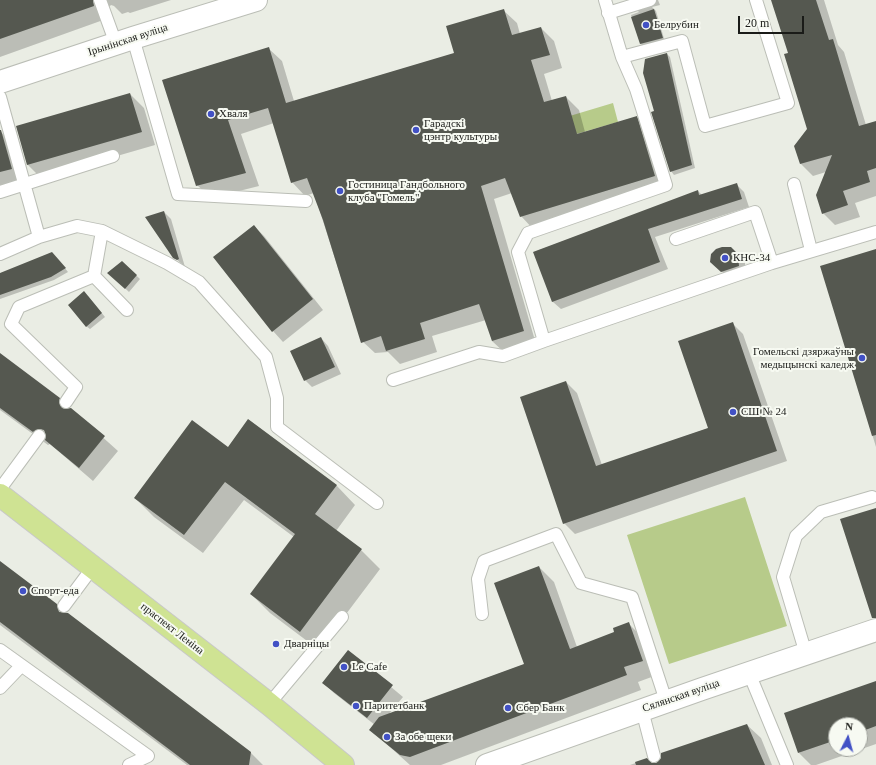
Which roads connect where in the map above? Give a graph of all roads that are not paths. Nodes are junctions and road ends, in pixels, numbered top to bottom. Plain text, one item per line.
1 (100, 0) edge
2 (256, 0) edge
3 (605, 0) edge
4 (650, 0) edge
5 (756, 0) edge
6 (608, 13) junction
7 (125, 41) junction
8 (622, 57) junction
9 (0, 82) edge
10 (0, 97) edge
11 (113, 156) dead end
12 (23, 183) junction
13 (794, 184) dead end
14 (0, 192) edge
15 (306, 201) dead end
16 (102, 231) junction
17 (876, 232) edge
18 (39, 237) junction
19 (676, 239) dead end
20 (811, 250) junction
21 (0, 254) edge
22 (772, 263) junction
23 (94, 276) junction
24 (127, 310) dead end
25 (544, 341) junction
26 (392, 380) dead end
27 (66, 402) dead end
28 (39, 436) dead end
29 (0, 489) edge
30 (0, 495) edge
31 (872, 497) dead end
32 (377, 503) dead end
33 (94, 567) junction
34 (64, 606) dead end
35 (482, 614) dead end
36 (342, 617) dead end
37 (876, 630) edge
38 (0, 650) edge
39 (806, 654) junction
40 (21, 666) junction
41 (749, 673) junction
42 (0, 688) edge
43 (666, 701) junction
44 (269, 704) junction
45 (642, 710) junction
46 (654, 756) dead end
47 (129, 765) edge
48 (343, 765) edge
49 (487, 765) edge
50 (787, 765) edge

1 - 7 lane
2 - 7 street, Ірынінская вуліца
3 - 6 lane
4 - 6 lane
5 - 8 lane
6 - 8 lane
7 - 9 street, Ірынінская вуліца
7 - 15 lane
8 - 25 lane
10 - 12 lane
11 - 12 lane
12 - 14 lane
12 - 18 lane
13 - 20 lane
16 - 18 lane
16 - 23 lane
16 - 32 lane
17 - 20 lane
18 - 21 lane
19 - 22 lane
20 - 22 lane
22 - 25 lane
23 - 24 lane
23 - 27 lane
25 - 26 lane
28 - 29 lane
30 - 33 main road, праспект Леніна
31 - 39 lane
33 - 34 lane
33 - 44 main road, праспект Леніна
35 - 43 lane
36 - 44 lane
37 - 39 street, Сялянская вуліца
38 - 40 lane
39 - 41 street, Сялянская вуліца
40 - 42 lane
40 - 47 lane
41 - 43 street, Сялянская вуліца
41 - 50 lane
43 - 45 street, Сялянская вуліца
44 - 48 main road, праспект Леніна
45 - 46 lane
45 - 49 street, Сялянская вуліца

